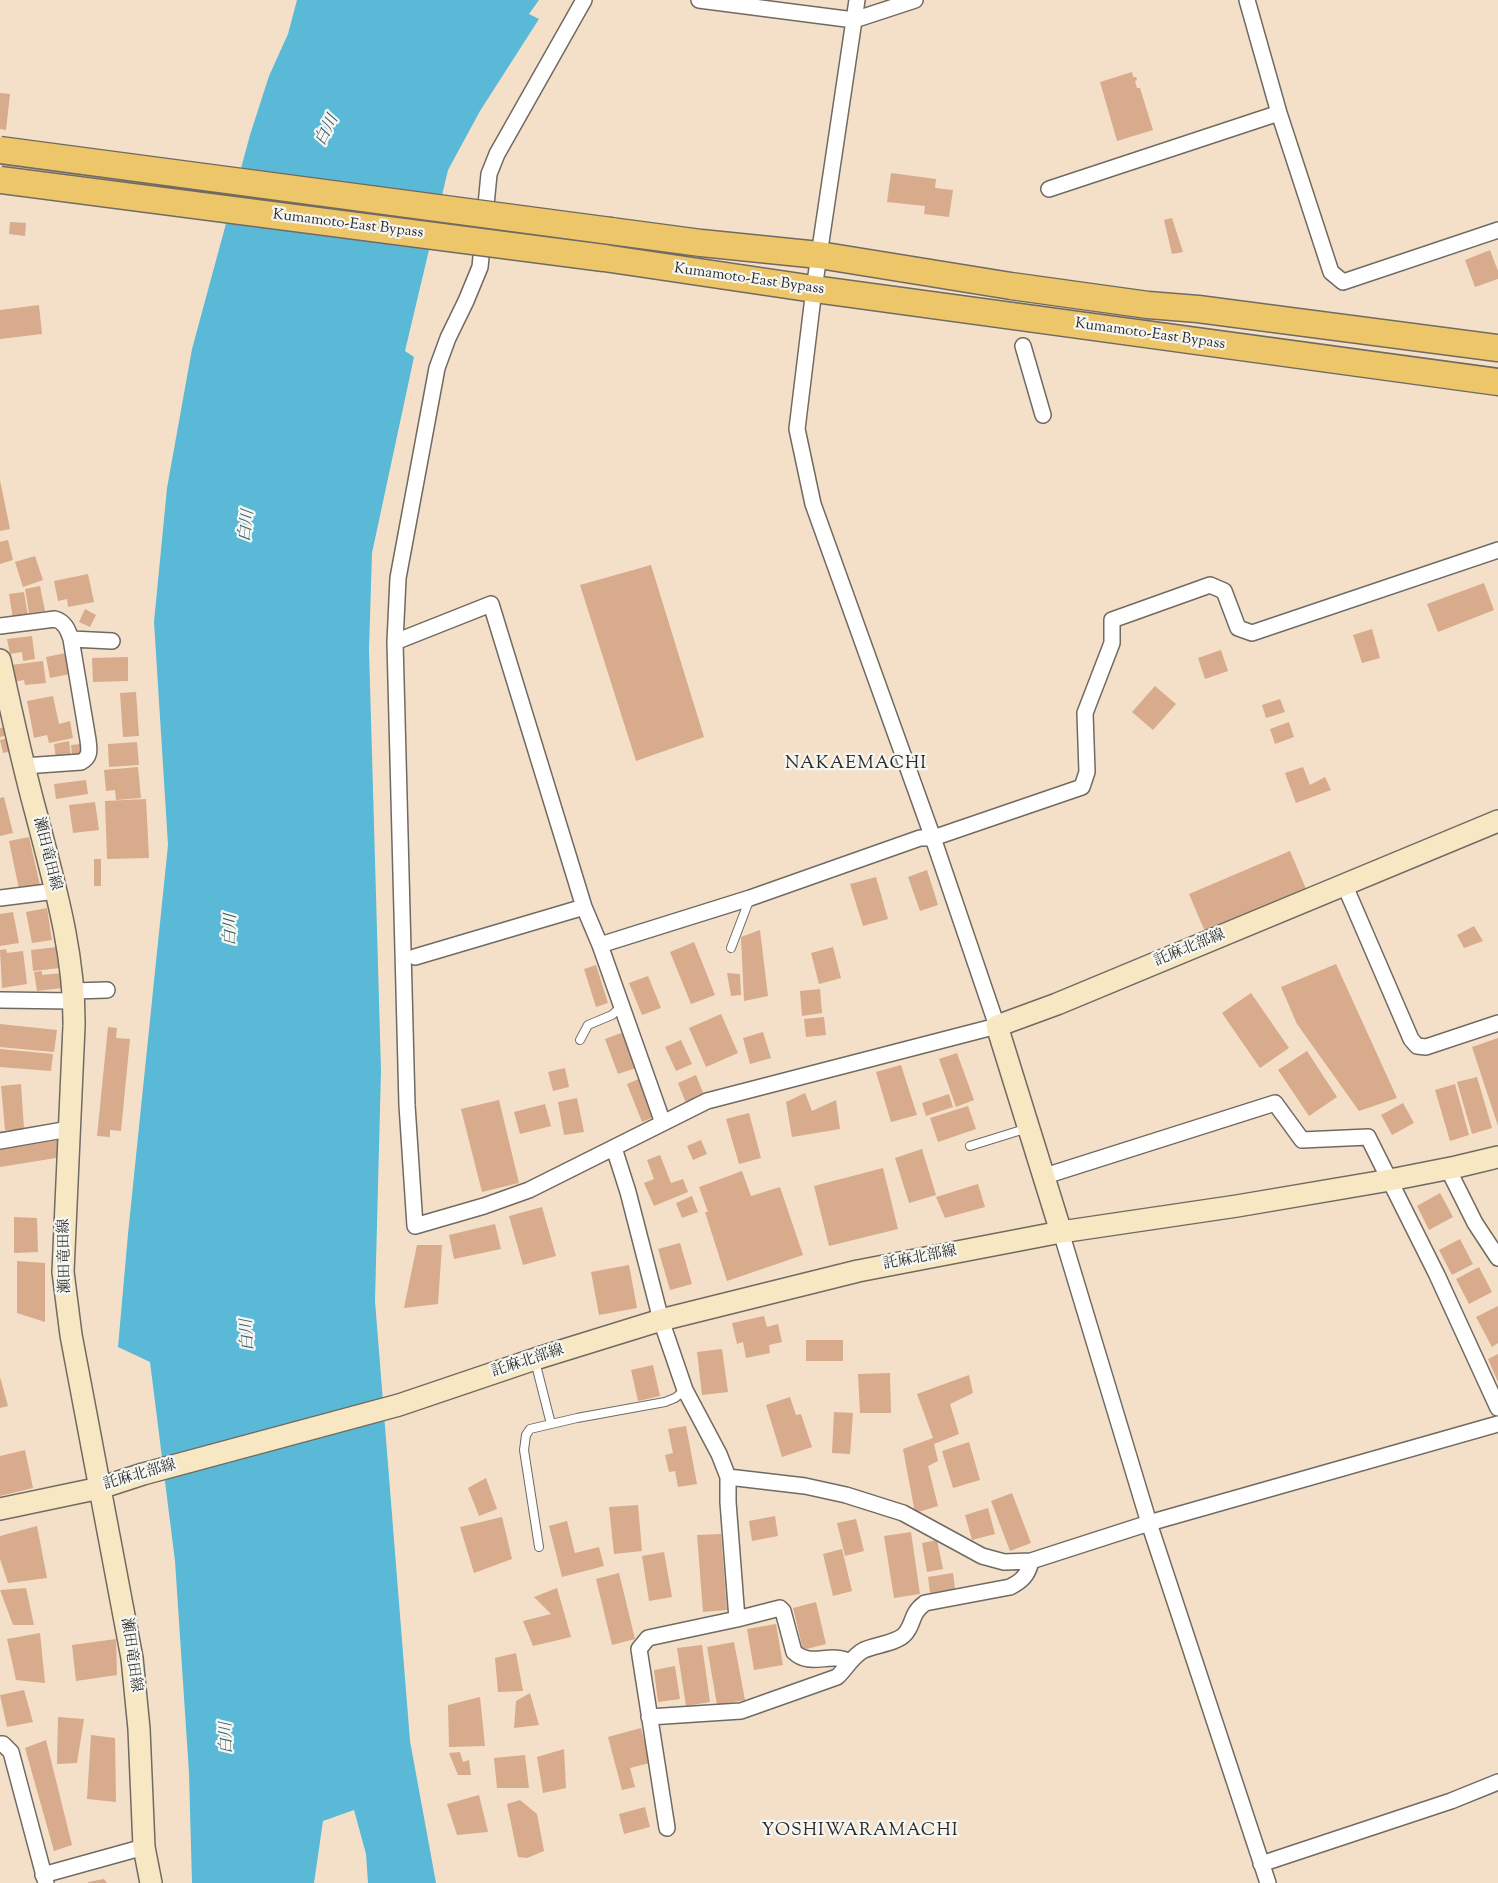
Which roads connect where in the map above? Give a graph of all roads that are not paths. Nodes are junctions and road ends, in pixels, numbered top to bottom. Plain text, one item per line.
1 (584, 0) edge
2 (698, 0) edge
3 (857, 0) edge
4 (915, 0) edge
5 (1248, 0) edge
6 (854, 20) junction
7 (1279, 113) junction
8 (0, 150) edge
9 (0, 180) edge
10 (1049, 189) dead end
11 (1498, 230) edge
12 (819, 255) junction
13 (814, 289) junction
14 (1023, 346) dead end
15 (1498, 348) edge
16 (1498, 382) edge
17 (1043, 415) dead end
18 (1498, 550) edge
19 (0, 626) edge
20 (71, 639) junction
21 (112, 640) dead end
22 (395, 642) junction
23 (0, 660) edge
24 (24, 766) junction
25 (1498, 821) edge
26 (933, 838) junction
27 (1345, 886) junction
28 (56, 891) junction
29 (0, 898) edge
30 (750, 898) junction
31 (584, 907) junction
32 (600, 945) junction
33 (731, 948) dead end
34 (415, 957) dead end
35 (107, 990) dead end
36 (74, 996) junction
37 (0, 1000) edge
38 (622, 1006) junction
39 (1498, 1023) edge
40 (997, 1026) junction
41 (580, 1040) dead end
42 (663, 1123) junction
43 (1029, 1127) junction
44 (69, 1130) junction
45 (0, 1141) edge
46 (970, 1146) dead end
47 (614, 1148) junction
48 (1498, 1157) edge
49 (1448, 1169) junction
50 (1045, 1176) junction
51 (1390, 1180) junction
52 (1061, 1232) junction
53 (1498, 1258) edge
54 (660, 1320) junction
55 (535, 1359) junction
56 (685, 1390) junction
57 (1498, 1408) edge
58 (551, 1424) junction
59 (1498, 1424) edge
60 (728, 1477) junction
61 (100, 1488) junction
62 (0, 1509) edge
63 (1149, 1523) junction
64 (538, 1547) dead end
65 (1031, 1561) junction
66 (737, 1619) junction
67 (850, 1662) junction
68 (649, 1717) junction
69 (0, 1744) edge
70 (1498, 1782) edge
71 (667, 1828) dead end
72 (144, 1847) junction
73 (1262, 1864) junction
74 (45, 1879) edge
75 (151, 1883) edge
76 (1268, 1883) edge

1 - 22 street
2 - 6 street
3 - 6 street
4 - 6 street
5 - 7 street
6 - 12 street
7 - 10 street
7 - 11 street
8 - 12 highway, Kumamoto-East Bypass, bridge
9 - 13 highway, Kumamoto-East Bypass, bridge
12 - 13 street
12 - 15 highway, Kumamoto-East Bypass
13 - 16 highway, Kumamoto-East Bypass
13 - 26 street
14 - 17 street
18 - 26 street
19 - 20 street
20 - 21 street
20 - 24 street
22 - 31 street
22 - 47 street
23 - 24 main road, 瀬田竜田線
24 - 28 main road, 瀬田竜田線
25 - 27 main road, 託麻北部線
26 - 30 street
26 - 40 street
27 - 39 street
27 - 40 main road, 託麻北部線
28 - 29 street
28 - 36 main road, 瀬田竜田線
30 - 32 street
30 - 33 lane
31 - 32 street
31 - 34 street
32 - 38 street
35 - 36 street
36 - 37 street
36 - 44 main road, 瀬田竜田線
38 - 41 lane
38 - 42 street
40 - 42 street
40 - 43 main road
42 - 47 street
43 - 46 lane
43 - 50 main road
44 - 45 street
44 - 61 main road, 瀬田竜田線
47 - 54 street
48 - 49 main road, 託麻北部線
49 - 51 main road, 託麻北部線
49 - 53 street
50 - 51 street
50 - 52 main road
51 - 52 main road, 託麻北部線
51 - 57 street
52 - 54 main road, 託麻北部線
52 - 63 street
54 - 55 main road, 託麻北部線
54 - 56 street
55 - 58 lane
55 - 61 main road, 託麻北部線
56 - 58 lane
56 - 60 street
58 - 64 lane
59 - 63 street
60 - 65 street
60 - 66 street
61 - 62 main road, 託麻北部線
61 - 72 main road, 瀬田竜田線
63 - 65 street
63 - 73 street
65 - 67 street
66 - 67 street
66 - 68 street
67 - 68 street
68 - 71 street
69 - 74 street
70 - 73 street
72 - 74 street
72 - 75 main road, 瀬田竜田線
73 - 76 street

